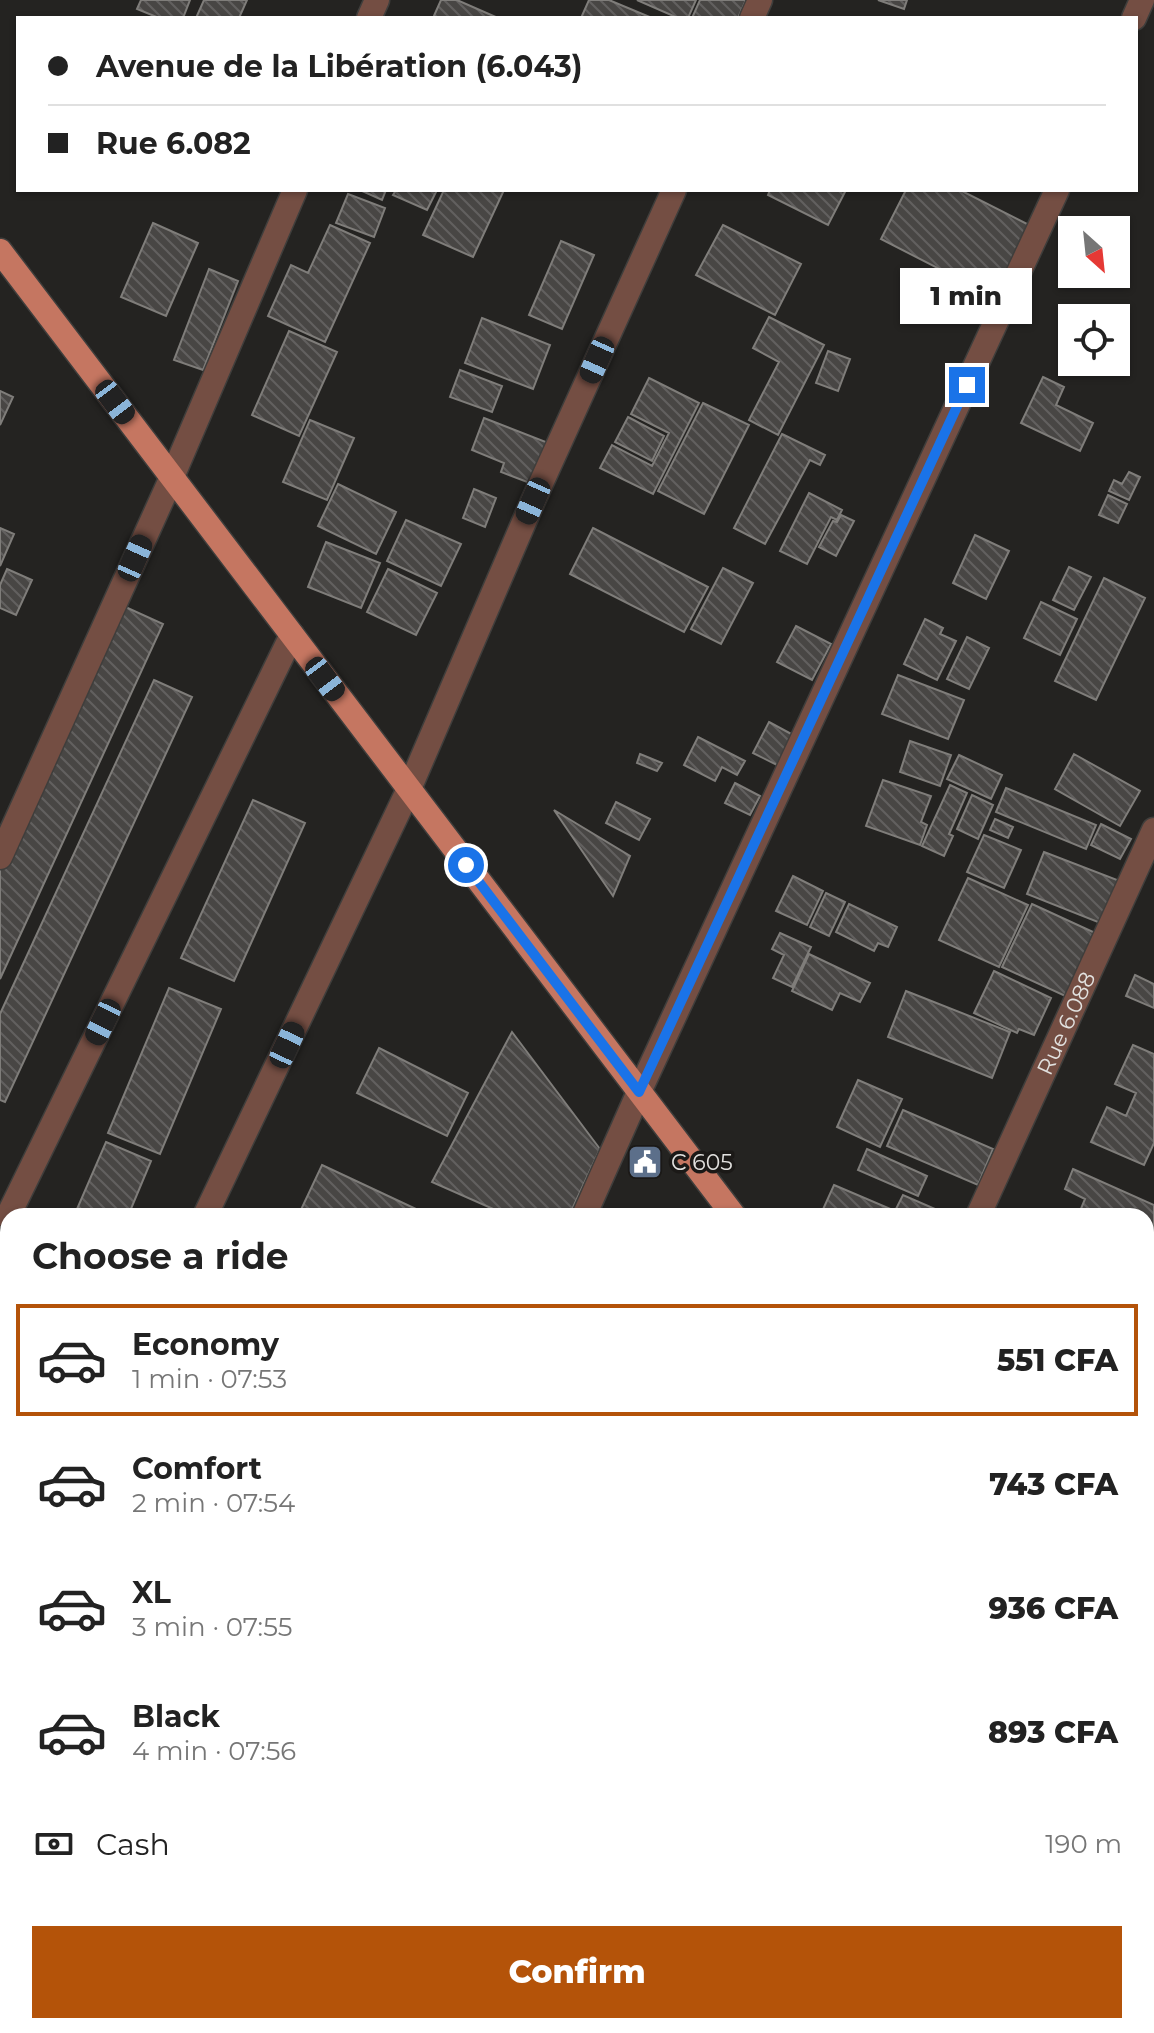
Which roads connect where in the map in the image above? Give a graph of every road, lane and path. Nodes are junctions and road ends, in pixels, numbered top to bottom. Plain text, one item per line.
1 (294, 192) edge
2 (673, 192) edge
3 (1056, 192) edge
4 (0, 251) edge
5 (172, 477) junction
6 (292, 635) junction
7 (409, 789) junction
8 (1154, 830) edge
9 (0, 857) edge
10 (639, 1092) junction
11 (12, 1208) edge
12 (209, 1208) edge
13 (588, 1208) edge
14 (728, 1208) edge
15 (982, 1208) edge

1 - 5 street
2 - 7 street
3 - 10 street
4 - 5 main road
5 - 6 main road
5 - 9 street
6 - 7 main road
6 - 11 street
7 - 10 main road
7 - 12 street
8 - 15 street, Rue 6.088
10 - 13 street
10 - 14 main road

